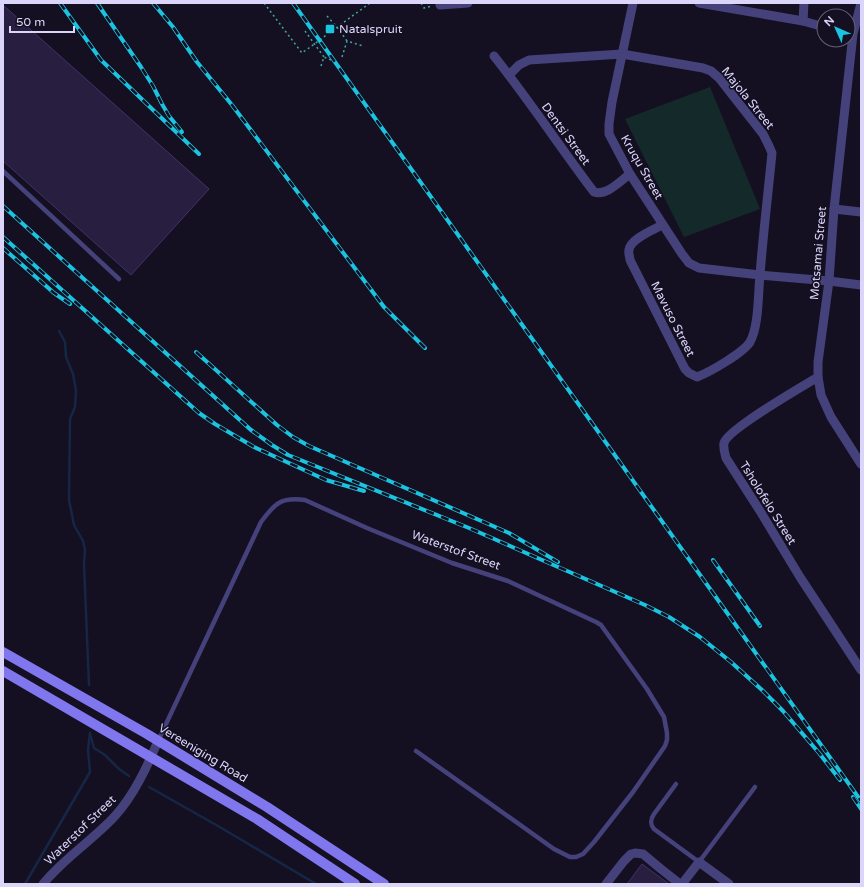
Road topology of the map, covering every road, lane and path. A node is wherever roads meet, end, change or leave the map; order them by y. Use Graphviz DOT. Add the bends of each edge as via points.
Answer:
graph roads {
  1 [pos="264,3"];
  2 [pos="370,3"];
  3 [pos="421,3"];
  4 [pos="468,3"];
  5 [pos="633,3"];
  6 [pos="699,3"];
  7 [pos="804,3"];
  8 [pos="861,3"];
  9 [pos="440,5"];
  10 [pos="327,16"];
  11 [pos="803,21"];
  12 [pos="856,24"];
  13 [pos="816,25"];
  14 [pos="337,27"];
  15 [pos="305,32"];
  16 [pos="347,41"];
  17 [pos="314,44"];
  18 [pos="363,46"];
  19 [pos="852,48"];
  20 [pos="622,54"];
  21 [pos="494,56"];
  22 [pos="324,57"];
  23 [pos="342,57"];
  24 [pos="331,60"];
  25 [pos="321,66"];
  26 [pos="509,75"];
  27 [pos="3,171"];
  28 [pos="630,174"];
  29 [pos="834,209"];
  30 [pos="861,212"];
  31 [pos="662,225"];
  32 [pos="760,275"];
  33 [pos="119,279"];
  34 [pos="830,281"];
  35 [pos="861,285"];
  36 [pos="818,377"];
  37 [pos="861,464"];
  38 [pos="3,652"];
  39 [pos="3,670"];
  40 [pos="861,670"];
  41 [pos="158,741"];
  42 [pos="416,751"];
  43 [pos="151,758"];
  44 [pos="676,784"];
  45 [pos="755,787"];
  46 [pos="699,862"];
  47 [pos="43,884"];
  48 [pos="355,884"];
  49 [pos="384,884"];
  50 [pos="606,884"];
  51 [pos="681,884"];
  52 [pos="729,884"];
  1 -- 17 [label="path" via="302,53"];
  2 -- 14 [label="path"];
  3 -- 9 [label="path" via="424,8"];
  4 -- 9 [label="street"];
  5 -- 20 [label="street, Kruqu Street"];
  6 -- 11 [label="street"];
  7 -- 11 [label="street"];
  8 -- 12 [label="street, Motsamai Street"];
  10 -- 14 [label="path"];
  11 -- 13 [label="street"];
  14 -- 16 [label="path"];
  14 -- 17 [label="path"];
  15 -- 17 [label="path"];
  16 -- 18 [label="path"];
  16 -- 23 [label="path"];
  17 -- 22 [label="path"];
  19 -- 29 [label="street, Motsamai Street"];
  20 -- 26 [label="street, Majola Street" via="529,60"];
  20 -- 28 [label="street, Kruqu Street" via="608,124 609,134"];
  20 -- 32 [label="street, Majola Street" via="711,71 766,140 772,153"];
  21 -- 26 [label="street, Dentsi Street"];
  22 -- 24 [label="path"];
  22 -- 25 [label="path"];
  26 -- 28 [label="street, Dentsi Street" via="594,192 607,191"];
  27 -- 33 [label="lane"];
  28 -- 31 [label="street, Kruqu Street"];
  29 -- 30 [label="street"];
  29 -- 34 [label="street, Motsamai Street"];
  31 -- 32 [label="street, Kruqu Street" via="689,263 700,268"];
  31 -- 32 [label="street, Mavuso Street" via="639,237 628,251 630,260 685,369 692,376 702,375 724,363 750,343 755,328"];
  32 -- 34 [label="street, Kruqu Street"];
  34 -- 35 [label="street, Kruqu Street"];
  34 -- 36 [label="street, Motsamai Street"];
  36 -- 37 [label="street, Motsamai Street" via="821,395 831,417"];
  36 -- 40 [label="street, Tsholofelo Street" via="782,398 728,436 724,442 724,451 800,577"];
  38 -- 41 [label="main road, Vereeniging Road"];
  39 -- 43 [label="main road"];
  41 -- 42 [label="lane, Waterstof Street" via="261,522 269,510 287,499 306,500 452,563 508,581 596,622 647,689 664,717 667,733 665,746 633,792 594,842 583,854 576,857 570,857 554,849"];
  41 -- 43 [label="street, Waterstof Street"];
  41 -- 49 [label="main road, Vereeniging Road" via="310,834"];
  43 -- 47 [label="street, Waterstof Street" via="128,800 115,816"];
  43 -- 48 [label="main road" via="257,819"];
  44 -- 46 [label="lane" via="654,814 651,823 654,829"];
  45 -- 46 [label="lane"];
  46 -- 51 [label="street"];
  46 -- 52 [label="street"];
  50 -- 51 [label="street" via="624,861 635,853 643,854"];
}
